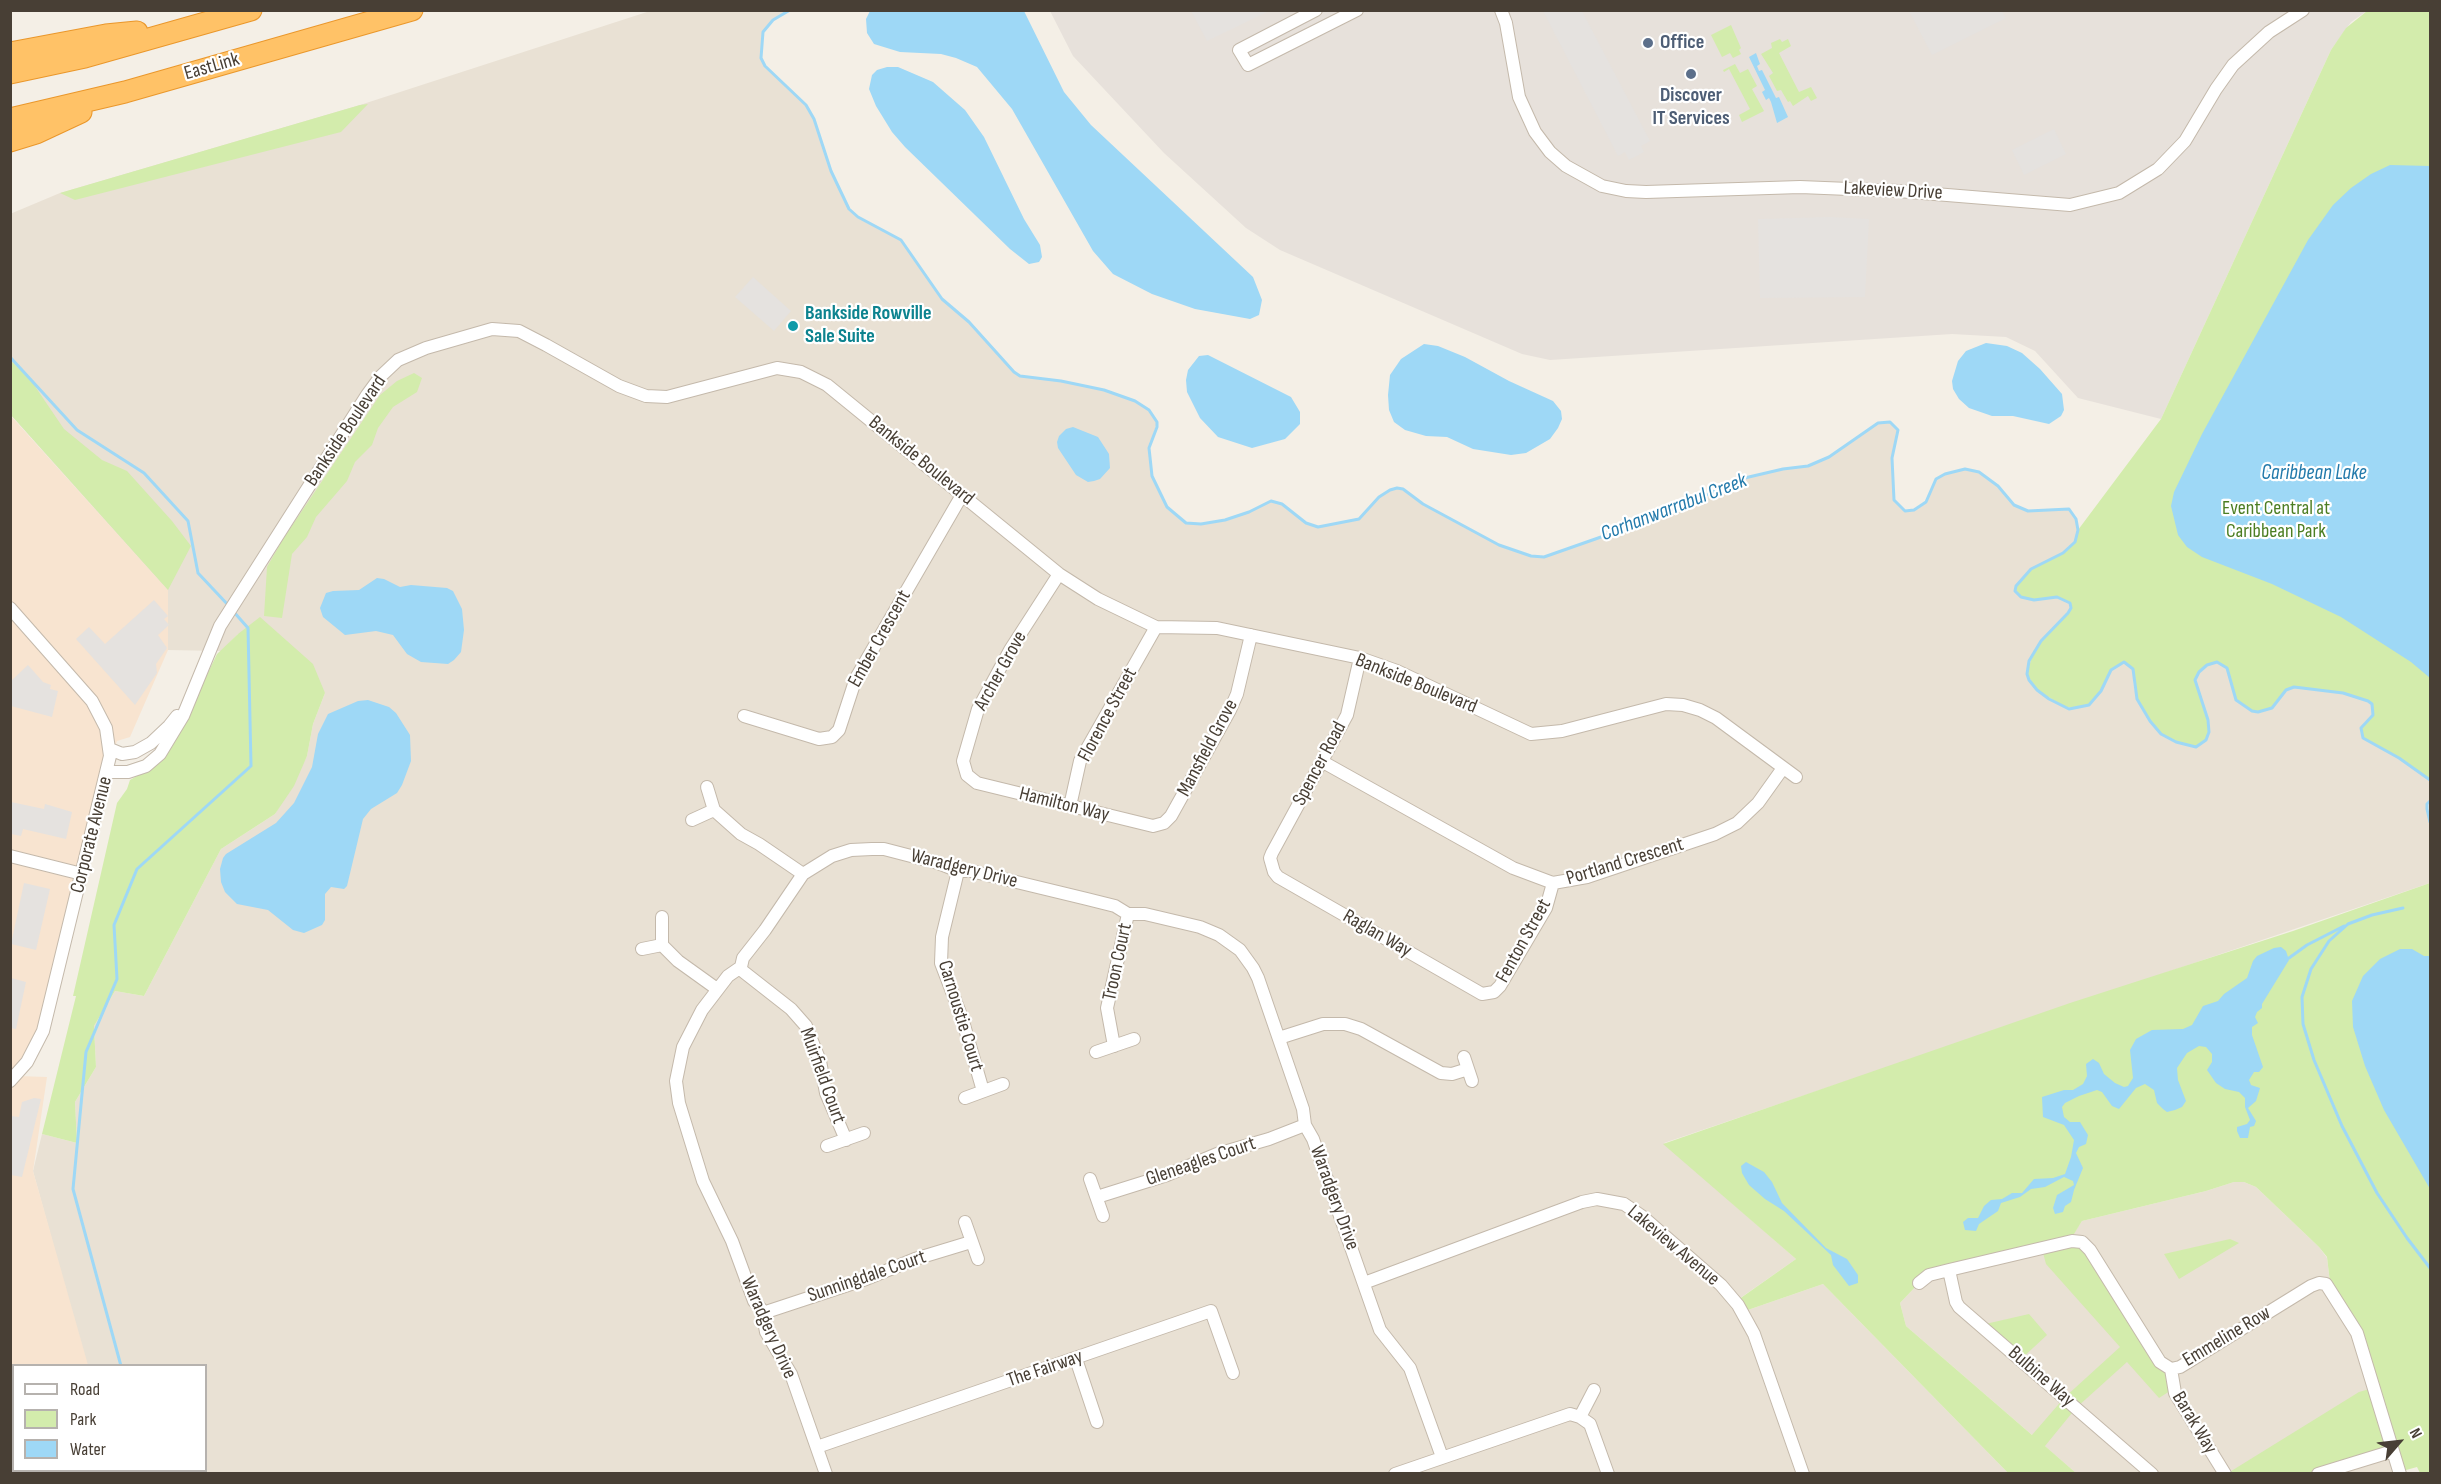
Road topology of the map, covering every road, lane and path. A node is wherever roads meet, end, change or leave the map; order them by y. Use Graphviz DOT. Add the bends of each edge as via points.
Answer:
graph roads {
  1 [pos="251,10"];
  2 [pos="412,10"];
  3 [pos="1357,10"];
  4 [pos="1502,10"];
  5 [pos="2303,10"];
  6 [pos="1316,11"];
  7 [pos="1507,17"];
  8 [pos="1324,27"];
  9 [pos="185,28"];
  10 [pos="10,53"];
  11 [pos="10,73"];
  12 [pos="125,92"];
  13 [pos="10,119"];
  14 [pos="10,141"];
  15 [pos="962,495"];
  16 [pos="1059,574"];
  17 [pos="10,608"];
  18 [pos="1156,627"];
  19 [pos="1251,635"];
  20 [pos="1360,658"];
  21 [pos="191,696"];
  22 [pos="744,716"];
  23 [pos="110,749"];
  24 [pos="1323,762"];
  25 [pos="1784,768"];
  26 [pos="107,772"];
  27 [pos="966,775"];
  28 [pos="1796,777"];
  29 [pos="707,787"];
  30 [pos="1070,806"];
  31 [pos="714,810"];
  32 [pos="692,820"];
  33 [pos="1164,824"];
  34 [pos="10,856"];
  35 [pos="1271,866"];
  36 [pos="958,871"];
  37 [pos="82,874"];
  38 [pos="803,874"];
  39 [pos="1552,883"];
  40 [pos="1128,914"];
  41 [pos="662,917"];
  42 [pos="662,945"];
  43 [pos="642,949"];
  44 [pos="740,969"];
  45 [pos="717,989"];
  46 [pos="1488,994"];
  47 [pos="1279,1038"];
  48 [pos="1134,1040"];
  49 [pos="1114,1046"];
  50 [pos="1096,1053"];
  51 [pos="1468,1069"];
  52 [pos="10,1081"];
  53 [pos="1003,1084"];
  54 [pos="983,1091"];
  55 [pos="965,1098"];
  56 [pos="1305,1125"];
  57 [pos="864,1133"];
  58 [pos="846,1140"];
  59 [pos="826,1146"];
  60 [pos="1090,1179"];
  61 [pos="1097,1197"];
  62 [pos="1103,1216"];
  63 [pos="964,1222"];
  64 [pos="971,1242"];
  65 [pos="978,1259"];
  66 [pos="1949,1270"];
  67 [pos="1364,1283"];
  68 [pos="1919,1283"];
  69 [pos="763,1313"];
  70 [pos="1076,1359"];
  71 [pos="2171,1369"];
  72 [pos="1233,1373"];
  73 [pos="1594,1390"];
  74 [pos="1580,1417"];
  75 [pos="1097,1422"];
  76 [pos="817,1447"];
  77 [pos="2393,1451"];
  78 [pos="1442,1457"];
  79 [pos="1412,1471"];
  80 [pos="826,1473"];
  81 [pos="1395,1473"];
  82 [pos="1608,1473"];
  83 [pos="1803,1473"];
  84 [pos="2152,1473"];
  85 [pos="2225,1473"];
  86 [pos="2318,1473"];
  87 [pos="2400,1473"];
  1 -- 9 [label="highway"];
  2 -- 12 [label="highway, EastLink"];
  3 -- 8 [label="street"];
  4 -- 7 [label="street, Lakeview Drive"];
  5 -- 7 [label="street, Lakeview Drive" via="2269,32 2233,65 2185,141 2167,161 2119,193 2070,205 1887,190 1790,187 1646,192 1602,186 1566,166 1534,132 1519,97"];
  6 -- 8 [label="street"];
  6 -- 8 [label="street" via="1239,50 1248,65"];
  9 -- 10 [label="highway" via="106,35"];
  9 -- 11 [label="highway" via="85,57"];
  12 -- 13 [label="highway, EastLink"];
  12 -- 14 [label="highway"];
  15 -- 16 [label="street, Bankside Boulevard"];
  15 -- 21 [label="street, Bankside Boulevard" via="827,385 801,372 777,368 667,397 646,396 619,386 519,332 492,329 426,348 399,360 381,376 220,626"];
  15 -- 22 [label="street, Ember Crescent" via="856,678 839,730 832,737 819,739"];
  16 -- 18 [label="street, Bankside Boulevard" via="1098,599"];
  16 -- 27 [label="street, Archer Grove" via="978,709 963,761"];
  17 -- 23 [label="street, Corporate Avenue" via="92,700 106,728"];
  18 -- 19 [label="street, Bankside Boulevard" via="1217,628"];
  18 -- 30 [label="street, Florence Street" via="1080,761"];
  19 -- 20 [label="street, Bankside Boulevard"];
  19 -- 33 [label="street, Mansfield Grove" via="1230,710"];
  20 -- 24 [label="street, Spencer Road" via="1347,715"];
  20 -- 25 [label="street, Bankside Boulevard" via="1397,671 1531,734 1562,731 1666,704 1683,705 1716,718"];
  21 -- 23 [label="street, Bankside Boulevard" via="151,743 127,754"];
  21 -- 26 [label="street, Bankside Boulevard" via="160,754 146,766 128,772"];
  23 -- 26 [label="street, Corporate Avenue"];
  24 -- 35 [label="street, Spencer Road" via="1272,853"];
  24 -- 39 [label="street, Portland Crescent" via="1513,868"];
  25 -- 28 [label="street, Bankside Boulevard"];
  25 -- 39 [label="street, Portland Crescent" via="1758,803 1737,823 1715,834 1587,877"];
  26 -- 37 [label="street, Corporate Avenue"];
  27 -- 30 [label="street, Hamilton Way" via="978,783"];
  29 -- 31 [label="street"];
  30 -- 33 [label="street, Hamilton Way" via="1153,826"];
  31 -- 32 [label="street"];
  31 -- 38 [label="street" via="741,834"];
  34 -- 37 [label="street"];
  35 -- 46 [label="street, Raglan Way" via="1278,877 1475,992"];
  36 -- 38 [label="street, Waradgery Drive" via="920,858 872,849 832,856"];
  36 -- 40 [label="street, Waradgery Drive" via="987,874 1115,906"];
  36 -- 54 [label="street, Carnoustie Court" via="942,937 941,963"];
  37 -- 52 [label="street, Corporate Avenue" via="43,1031 27,1062"];
  38 -- 44 [label="street, Waradgery Drive"];
  39 -- 46 [label="street, Fenton Street" via="1546,908 1500,986"];
  40 -- 47 [label="street, Waradgery Drive" via="1145,914 1200,927 1233,945 1253,968"];
  40 -- 49 [label="street, Troon Court" via="1108,998"];
  41 -- 42 [label="street"];
  42 -- 43 [label="street"];
  42 -- 45 [label="street"];
  44 -- 45 [label="street, Waradgery Drive"];
  44 -- 58 [label="street, Muirfield Court" via="791,1009 806,1026 817,1051 826,1093"];
  45 -- 69 [label="street, Waradgery Drive" via="683,1047 677,1067 677,1095 703,1181"];
  47 -- 51 [label="street" via="1323,1024 1345,1024 1441,1073"];
  47 -- 56 [label="street, Waradgery Drive"];
  48 -- 49 [label="street"];
  49 -- 50 [label="street"];
  53 -- 54 [label="street, Carnoustie Court"];
  54 -- 55 [label="street, Carnoustie Court"];
  56 -- 61 [label="street, Gleneagles Court"];
  56 -- 67 [label="street, Waradgery Drive"];
  57 -- 58 [label="street, Muirfield Court"];
  58 -- 59 [label="street, Muirfield Court"];
  60 -- 61 [label="street"];
  61 -- 62 [label="street"];
  63 -- 64 [label="street"];
  64 -- 65 [label="street"];
  64 -- 69 [label="street, Sunningdale Court"];
  66 -- 68 [label="street, Emmeline Row" via="1929,1275"];
  66 -- 71 [label="street, Emmeline Row" via="2072,1241 2082,1242 2160,1362"];
  66 -- 84 [label="street, Bulbine Way" via="1959,1307"];
  67 -- 78 [label="street, Waradgery Drive" via="1383,1336 1416,1380"];
  67 -- 83 [label="street, Lakeview Avenue" via="1582,1202 1597,1199 1624,1204 1721,1285 1738,1305 1757,1340"];
  69 -- 76 [label="street, Waradgery Drive" via="766,1332 789,1370"];
  70 -- 72 [label="street, The Fairway" via="1211,1311"];
  70 -- 75 [label="street"];
  70 -- 76 [label="street, The Fairway"];
  71 -- 77 [label="street, Emmeline Row" via="2322,1283 2329,1287 2357,1333"];
  71 -- 85 [label="street, Barak Way" via="2175,1394"];
  73 -- 74 [label="street"];
  74 -- 78 [label="street" via="1564,1415"];
  74 -- 82 [label="street" via="1593,1430"];
  76 -- 80 [label="street, Waradgery Drive"];
  77 -- 86 [label="street"];
  77 -- 87 [label="street, Emmeline Row"];
  78 -- 79 [label="street"];
  79 -- 81 [label="street"];
}
